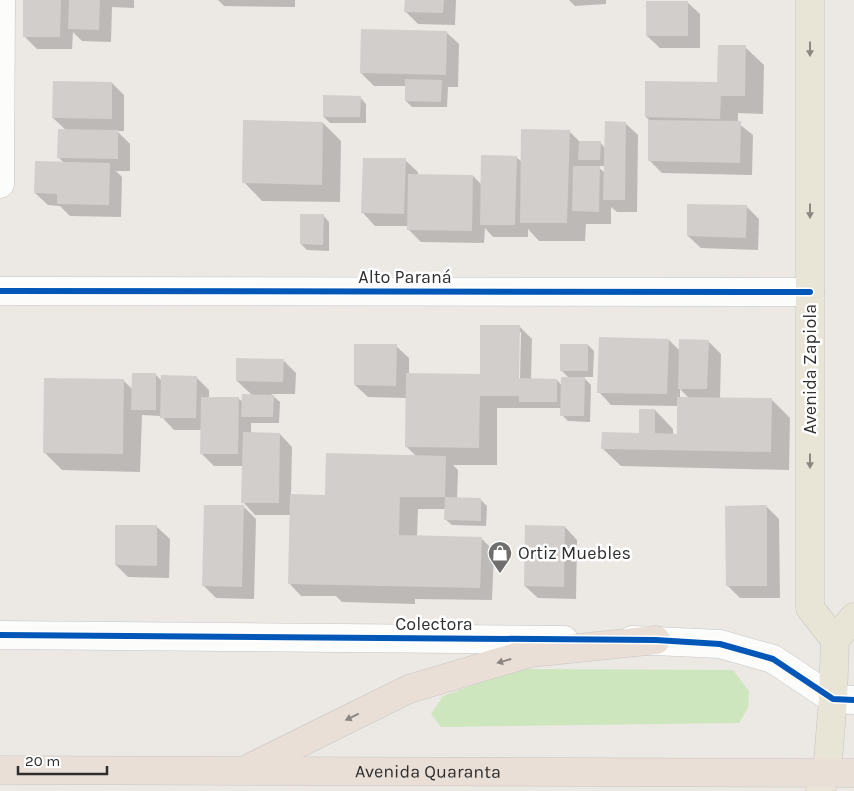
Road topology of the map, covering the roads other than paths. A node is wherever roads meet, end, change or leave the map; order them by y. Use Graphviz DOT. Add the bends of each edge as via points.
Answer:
graph roads {
  1 [pos="1,0"];
  2 [pos="810,0"];
  3 [pos="0,184"];
  4 [pos="0,291"];
  5 [pos="810,292"];
  6 [pos="854,617"];
  7 [pos="0,635"];
  8 [pos="656,640"];
  9 [pos="835,640"];
  10 [pos="844,700"];
  11 [pos="0,770"];
  12 [pos="243,771"];
  13 [pos="371,771"];
  14 [pos="854,772"];
  15 [pos="823,782"];
  16 [pos="334,791"];
  1 -- 3 [label="street"];
  2 -- 5 [label="main road, Avenida Zapiola, one-way"];
  4 -- 5 [label="street, Alto Paraná"];
  5 -- 9 [label="main road, Avenida Zapiola, one-way" via="810,608"];
  6 -- 9 [label="main road"];
  7 -- 8 [label="street, Colectora"];
  8 -- 10 [label="street, Colectora" via="720,644 773,659"];
  8 -- 12 [label="highway, one-way" via="530,653 409,688"];
  9 -- 10 [label="main road"];
  10 -- 15 [label="main road"];
  11 -- 12 [label="highway, Avenida Quaranta"];
  12 -- 13 [label="highway, Avenida Quaranta"];
  13 -- 15 [label="highway, Avenida Quaranta"];
  13 -- 16 [label="highway"];
  14 -- 15 [label="highway, Avenida Quaranta"];
}
